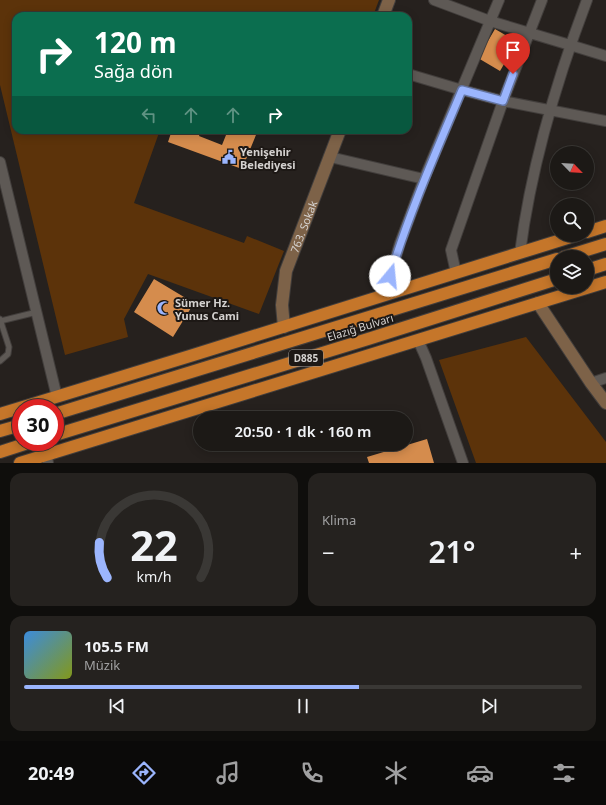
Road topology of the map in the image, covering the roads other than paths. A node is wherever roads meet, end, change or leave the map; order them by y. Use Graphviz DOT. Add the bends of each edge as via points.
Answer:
graph roads {
  1 [pos="389,0"];
  2 [pos="434,0"];
  3 [pos="499,0"];
  4 [pos="542,0"];
  5 [pos="587,0"];
  6 [pos="384,12"];
  7 [pos="490,21"];
  8 [pos="529,33"];
  9 [pos="570,45"];
  10 [pos="606,56"];
  11 [pos="412,75"];
  12 [pos="462,90"];
  13 [pos="503,101"];
  14 [pos="550,110"];
  15 [pos="606,121"];
  16 [pos="339,134"];
  17 [pos="330,157"];
  18 [pos="0,162"];
  19 [pos="424,179"];
  20 [pos="606,226"];
  21 [pos="594,230"];
  22 [pos="555,242"];
  23 [pos="606,244"];
  24 [pos="587,250"];
  25 [pos="520,253"];
  26 [pos="550,261"];
  27 [pos="606,264"];
  28 [pos="594,268"];
  29 [pos="456,273"];
  30 [pos="550,281"];
  31 [pos="606,282"];
  32 [pos="381,296"];
  33 [pos="538,303"];
  34 [pos="37,312"];
  35 [pos="0,320"];
  36 [pos="284,327"];
  37 [pos="418,340"];
  38 [pos="0,361"];
  39 [pos="606,378"];
  40 [pos="591,383"];
  41 [pos="57,397"];
  42 [pos="606,403"];
  43 [pos="64,411"];
  44 [pos="0,414"];
  45 [pos="12,428"];
  46 [pos="0,431"];
  47 [pos="64,432"];
  48 [pos="12,448"];
  49 [pos="0,452"];
  50 [pos="48,459"];
  51 [pos="20,463"];
  52 [pos="463,463"];
  1 -- 6 [label="street"];
  2 -- 7 [label="street"];
  3 -- 7 [label="street"];
  4 -- 8 [label="street"];
  5 -- 9 [label="street"];
  7 -- 8 [label="street"];
  7 -- 12 [label="street"];
  8 -- 9 [label="street"];
  8 -- 13 [label="street"];
  9 -- 10 [label="street"];
  9 -- 14 [label="street"];
  11 -- 12 [label="street"];
  12 -- 13 [label="street"];
  12 -- 19 [label="street"];
  13 -- 14 [label="street"];
  13 -- 29 [label="street" via="451,250"];
  14 -- 15 [label="street"];
  14 -- 25 [label="street" via="524,219"];
  16 -- 17 [label="street, 763. Sokak"];
  17 -- 19 [label="street"];
  17 -- 36 [label="street, 763. Sokak" via="286,271 282,305"];
  18 -- 34 [label="street"];
  19 -- 32 [label="street"];
  20 -- 21 [label="highway"];
  22 -- 25 [label="highway"];
  23 -- 24 [label="highway"];
  25 -- 29 [label="highway"];
  26 -- 43 [label="highway, Elazığ Bulvarı / D885"];
  27 -- 28 [label="highway"];
  29 -- 32 [label="highway"];
  30 -- 47 [label="highway, Elazığ Bulvarı / D885"];
  31 -- 33 [label="highway"];
  32 -- 36 [label="highway"];
  33 -- 37 [label="highway"];
  33 -- 40 [label="street"];
  34 -- 35 [label="lane"];
  34 -- 41 [label="street"];
  35 -- 38 [label="lane" via="9,347 8,354"];
  36 -- 41 [label="highway"];
  37 -- 50 [label="highway"];
  37 -- 52 [label="street"];
  39 -- 40 [label="street"];
  40 -- 42 [label="street"];
  41 -- 44 [label="highway"];
  45 -- 46 [label="highway"];
  48 -- 49 [label="highway"];
  50 -- 51 [label="highway"];
}
